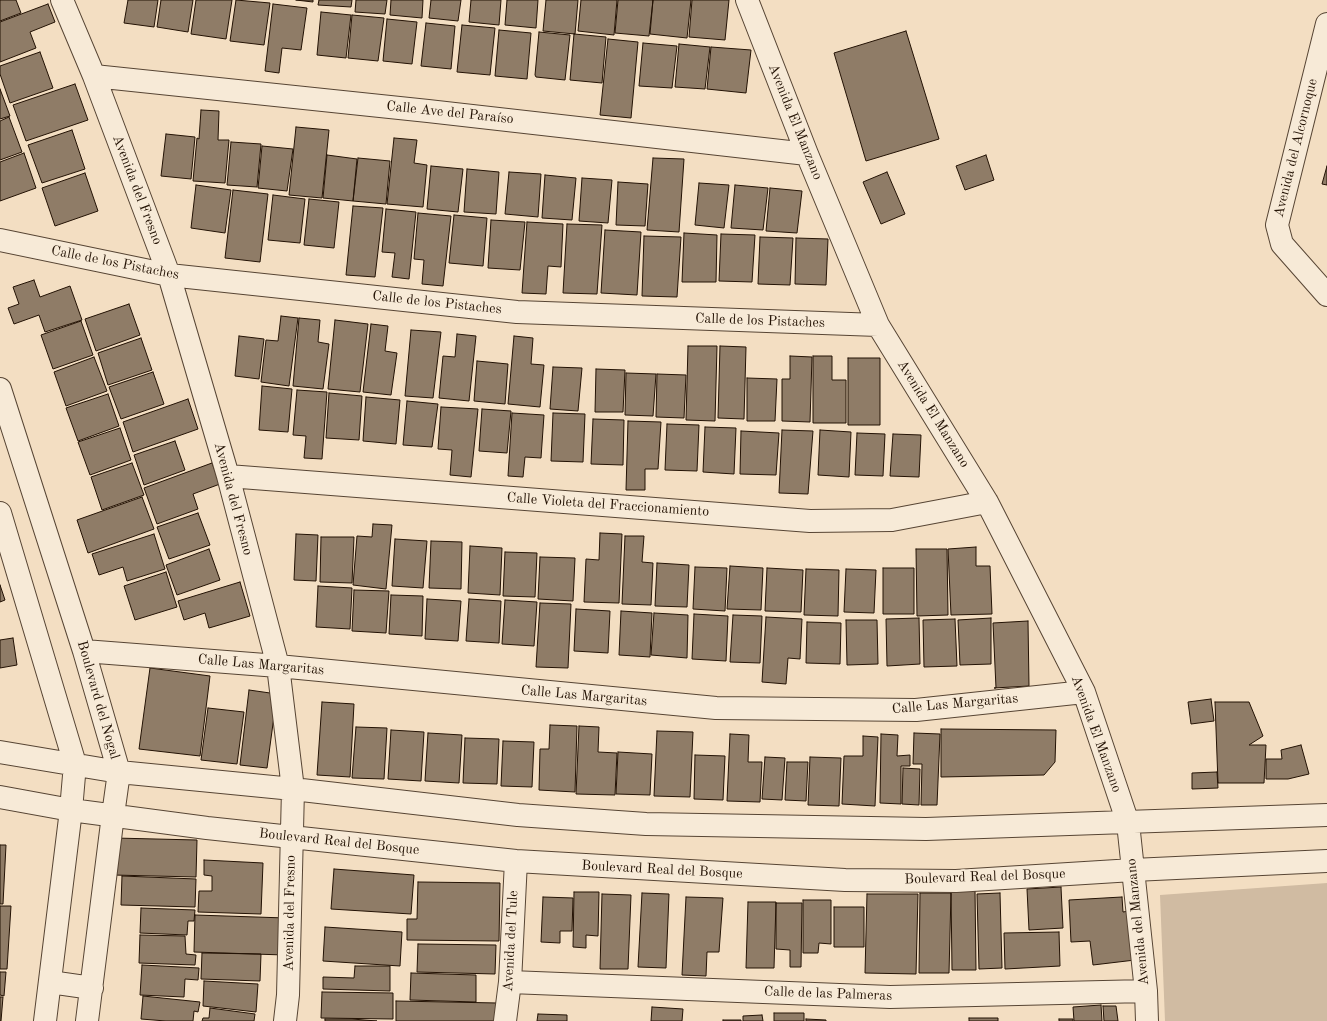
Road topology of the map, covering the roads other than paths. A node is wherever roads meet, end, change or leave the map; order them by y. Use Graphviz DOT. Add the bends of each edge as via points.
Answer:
graph roads {
  1 [pos="62,0"];
  2 [pos="746,0"];
  3 [pos="1327,24"];
  4 [pos="94,76"];
  5 [pos="807,154"];
  6 [pos="0,240"];
  7 [pos="168,276"];
  8 [pos="1327,295"];
  9 [pos="878,325"];
  10 [pos="0,389"];
  11 [pos="228,476"];
  12 [pos="987,502"];
  13 [pos="0,513"];
  14 [pos="84,651"];
  15 [pos="278,666"];
  16 [pos="1084,692"];
  17 [pos="0,752"];
  18 [pos="75,764"];
  19 [pos="119,772"];
  20 [pos="293,789"];
  21 [pos="0,797"];
  22 [pos="71,810"];
  23 [pos="113,815"];
  24 [pos="1327,815"];
  25 [pos="1128,823"];
  26 [pos="292,838"];
  27 [pos="1327,861"];
  28 [pos="516,862"];
  29 [pos="1133,870"];
  30 [pos="50,982"];
  31 [pos="510,982"];
  32 [pos="92,988"];
  33 [pos="1146,991"];
  34 [pos="45,1021"];
  35 [pos="87,1021"];
  36 [pos="285,1021"];
  37 [pos="505,1021"];
  38 [pos="1147,1021"];
  1 -- 4 [label="street, Avenida del Fresno"];
  2 -- 5 [label="street, Avenida El Manzano"];
  3 -- 8 [label="street, Avenida del Alcornoque" via="1277,225 1282,244"];
  4 -- 5 [label="street, Calle Ave del Paraíso"];
  4 -- 7 [label="street, Avenida del Fresno"];
  5 -- 9 [label="street, Avenida El Manzano"];
  6 -- 7 [label="street, Calle de los Pistaches"];
  7 -- 9 [label="street, Calle de los Pistaches" via="517,312"];
  7 -- 11 [label="street, Avenida del Fresno"];
  9 -- 12 [label="street, Avenida El Manzano"];
  10 -- 14 [label="street, Boulevard del Nogal"];
  11 -- 12 [label="street, Calle Violeta del Fraccionamiento" via="810,521 892,520"];
  11 -- 15 [label="street, Avenida del Fresno"];
  12 -- 16 [label="street, Avenida El Manzano"];
  13 -- 18 [label="street"];
  14 -- 15 [label="street, Calle Las Margaritas"];
  14 -- 19 [label="street, Boulevard del Nogal"];
  15 -- 16 [label="street, Calle Las Margaritas" via="716,708 916,710"];
  15 -- 20 [label="street, Avenida del Fresno"];
  16 -- 25 [label="street, Avenida El Manzano"];
  17 -- 18 [label="street"];
  18 -- 19 [label="street"];
  18 -- 22 [label="street"];
  19 -- 20 [label="street"];
  19 -- 23 [label="street, Boulevard del Nogal"];
  20 -- 25 [label="street" via="518,814 646,824 926,829"];
  20 -- 26 [label="street, Avenida del Fresno"];
  21 -- 22 [label="street, Boulevard Real del Bosque"];
  22 -- 23 [label="street, Boulevard Real del Bosque"];
  22 -- 30 [label="street"];
  23 -- 26 [label="street, Boulevard Real del Bosque"];
  23 -- 32 [label="street, Boulevard del Nogal"];
  24 -- 25 [label="street"];
  25 -- 29 [label="street, Avenida del Manzano"];
  26 -- 28 [label="street, Boulevard Real del Bosque"];
  26 -- 36 [label="street, Avenida del Fresno" via="288,995"];
  27 -- 29 [label="street, Boulevard Real del Bosque"];
  28 -- 29 [label="street, Boulevard Real del Bosque" via="845,880 956,881"];
  28 -- 31 [label="street, Avenida del Tule"];
  29 -- 33 [label="street, Avenida del Manzano"];
  30 -- 32 [label="street"];
  30 -- 34 [label="street"];
  31 -- 33 [label="street, Calle de las Palmeras" via="890,997"];
  31 -- 37 [label="street, Avenida del Tule"];
  32 -- 35 [label="street, Boulevard del Nogal"];
  33 -- 38 [label="street, Avenida del Manzano"];
}
